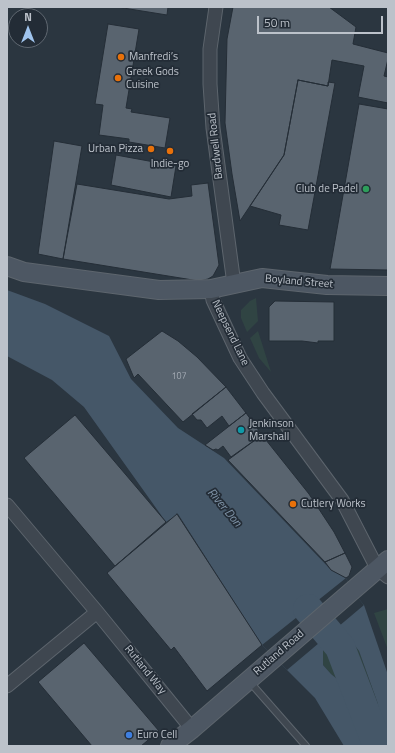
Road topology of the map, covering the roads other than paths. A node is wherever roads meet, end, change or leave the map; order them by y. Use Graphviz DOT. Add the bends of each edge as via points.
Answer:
graph roads {
  1 [pos="216,7"];
  2 [pos="7,266"];
  3 [pos="234,284"];
  4 [pos="388,286"];
  5 [pos="211,289"];
  6 [pos="7,505"];
  7 [pos="384,568"];
  8 [pos="97,612"];
  9 [pos="248,680"];
  10 [pos="7,686"];
  11 [pos="192,729"];
  12 [pos="170,746"];
  13 [pos="306,746"];
  1 -- 3 [label="street, Bardwell Road" via="210,49 210,84 213,128"];
  2 -- 5 [label="main road, Neepsend Lane" via="24,272 158,290"];
  3 -- 4 [label="main road, Boyland Street" via="262,278 327,285"];
  3 -- 5 [label="main road, Boyland Street"];
  5 -- 7 [label="street, Neepsend Lane" via="213,300 240,358 342,500"];
  6 -- 8 [label="street, Rutland Way"];
  7 -- 9 [label="main road, Rutland Road" via="352,591"];
  8 -- 10 [label="street"];
  8 -- 11 [label="street, Rutland Way"];
  9 -- 11 [label="main road, Rutland Road"];
  9 -- 13 [label="lane"];
  11 -- 12 [label="main road, Rutland Road"];
}
